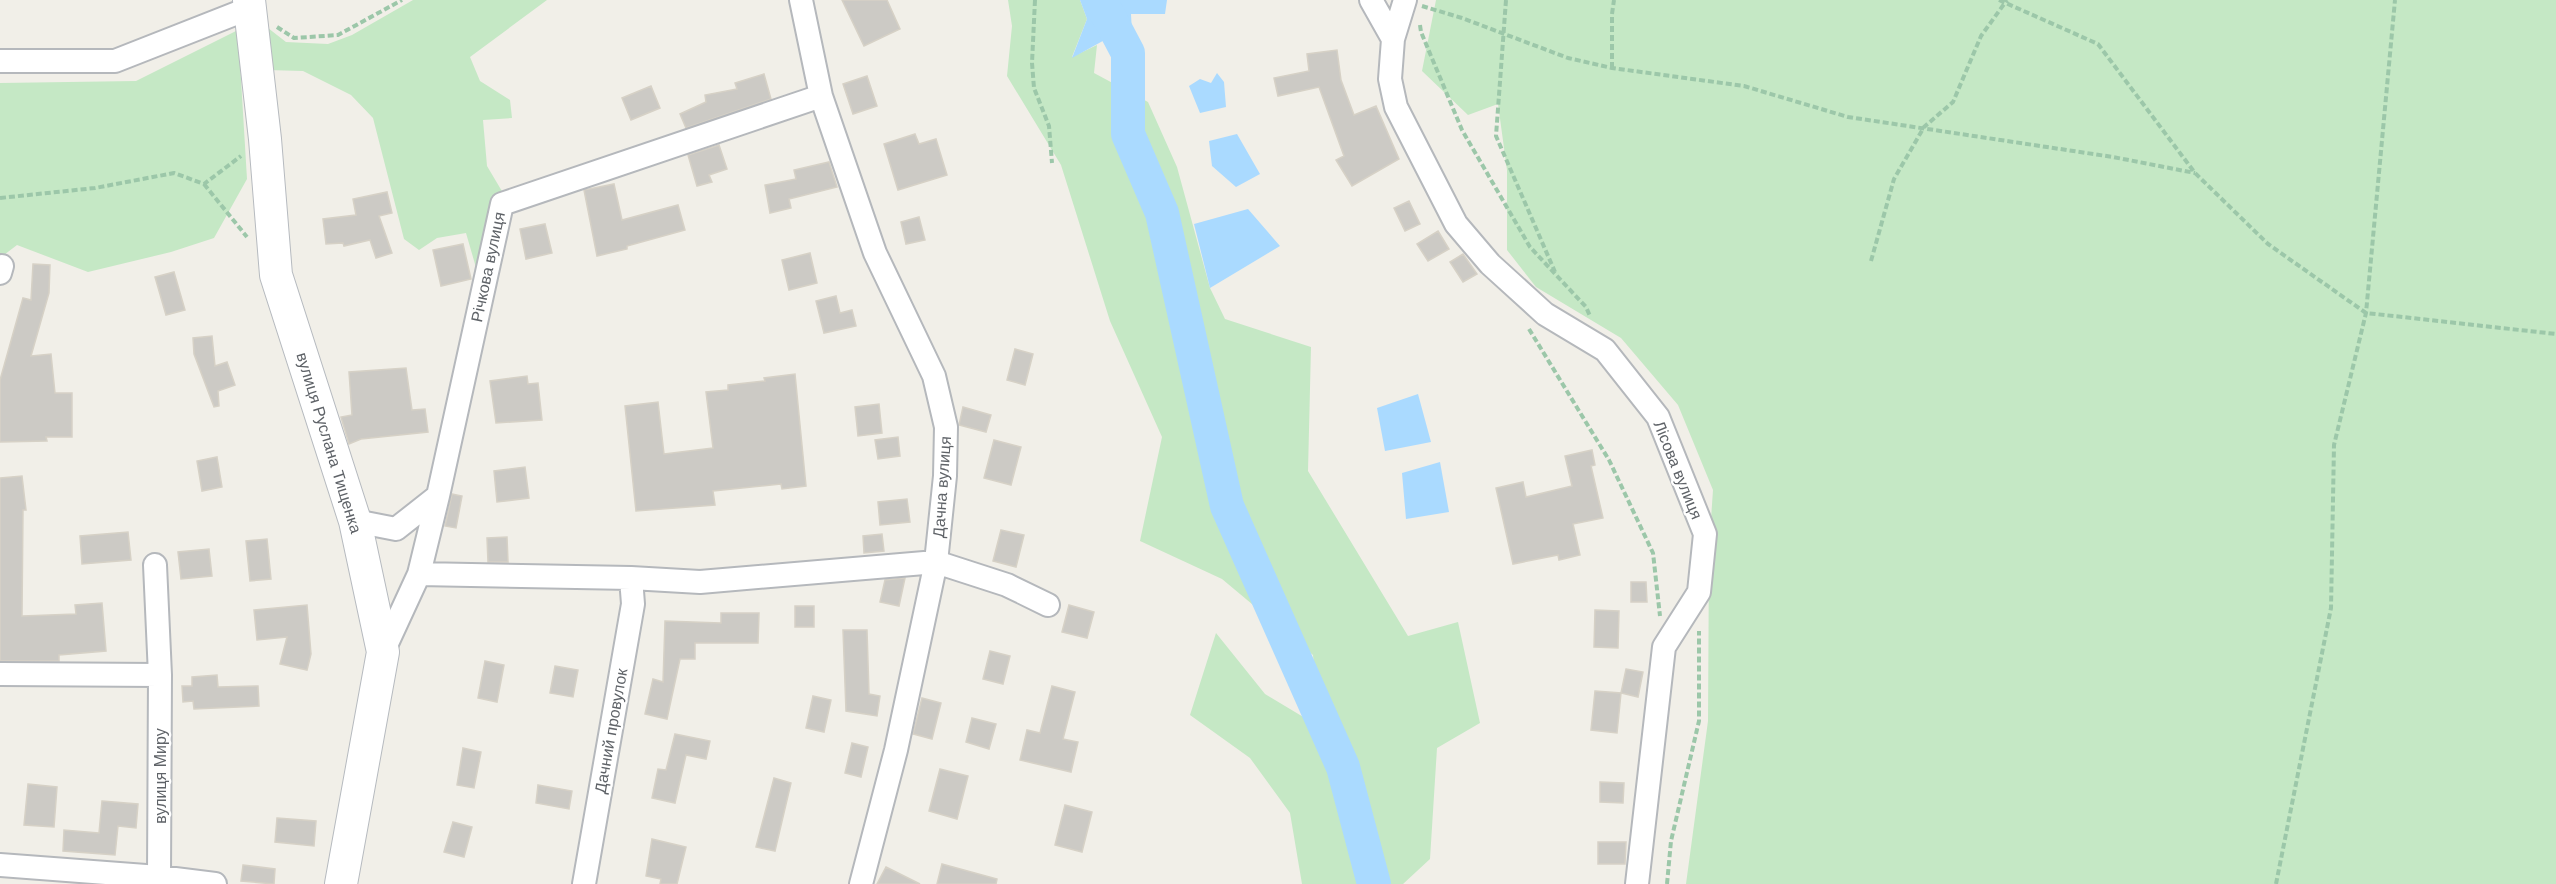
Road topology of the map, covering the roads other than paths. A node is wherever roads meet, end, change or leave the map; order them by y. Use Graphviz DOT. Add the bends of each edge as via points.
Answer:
graph roads {
  1 [pos="801,0"];
  2 [pos="1371,0"];
  3 [pos="249,4"];
  4 [pos="1415,4"];
  5 [pos="1394,39"];
  6 [pos="0,61"];
  7 [pos="821,96"];
  8 [pos="438,496"];
  9 [pos="355,521"];
  10 [pos="936,562"];
  11 [pos="155,565"];
  12 [pos="418,574"];
  13 [pos="631,578"];
  14 [pos="1048,605"];
  15 [pos="384,652"];
  16 [pos="0,674"];
  17 [pos="160,675"];
  18 [pos="0,865"];
  19 [pos="159,877"];
  20 [pos="215,884"];
  21 [pos="340,884"];
  22 [pos="584,884"];
  23 [pos="861,884"];
  24 [pos="1636,884"];
  1 -- 7 [label="street, Дачна вулиця"];
  2 -- 5 [label="street"];
  3 -- 6 [label="street" via="115,61"];
  3 -- 9 [label="street, вулиця Руслана Тищенка" via="276,275"];
  4 -- 5 [label="street, Лісова вулиця"];
  5 -- 24 [label="street, Лісова вулиця" via="1390,79 1396,106 1456,224 1490,264 1545,314 1605,350 1658,417 1705,534 1698,591 1664,647"];
  7 -- 8 [label="street, Річкова вулиця" via="502,204"];
  7 -- 10 [label="street, Дачна вулиця" via="875,253 934,376 946,427"];
  8 -- 9 [label="street" via="396,529"];
  8 -- 12 [label="street, Річкова вулиця"];
  9 -- 15 [label="street, вулиця Руслана Тищенка"];
  10 -- 13 [label="street" via="700,582"];
  10 -- 14 [label="street" via="1007,585"];
  10 -- 23 [label="street, Дачна вулиця" via="896,750"];
  11 -- 17 [label="street, вулиця Миру"];
  12 -- 13 [label="street"];
  12 -- 15 [label="street, Річкова вулиця"];
  13 -- 22 [label="street, Дачний провулок" via="633,604"];
  15 -- 21 [label="street, вулиця Руслана Тищенка"];
  16 -- 17 [label="street"];
  17 -- 19 [label="street, вулиця Миру"];
  18 -- 19 [label="street"];
  19 -- 20 [label="street"];
}
